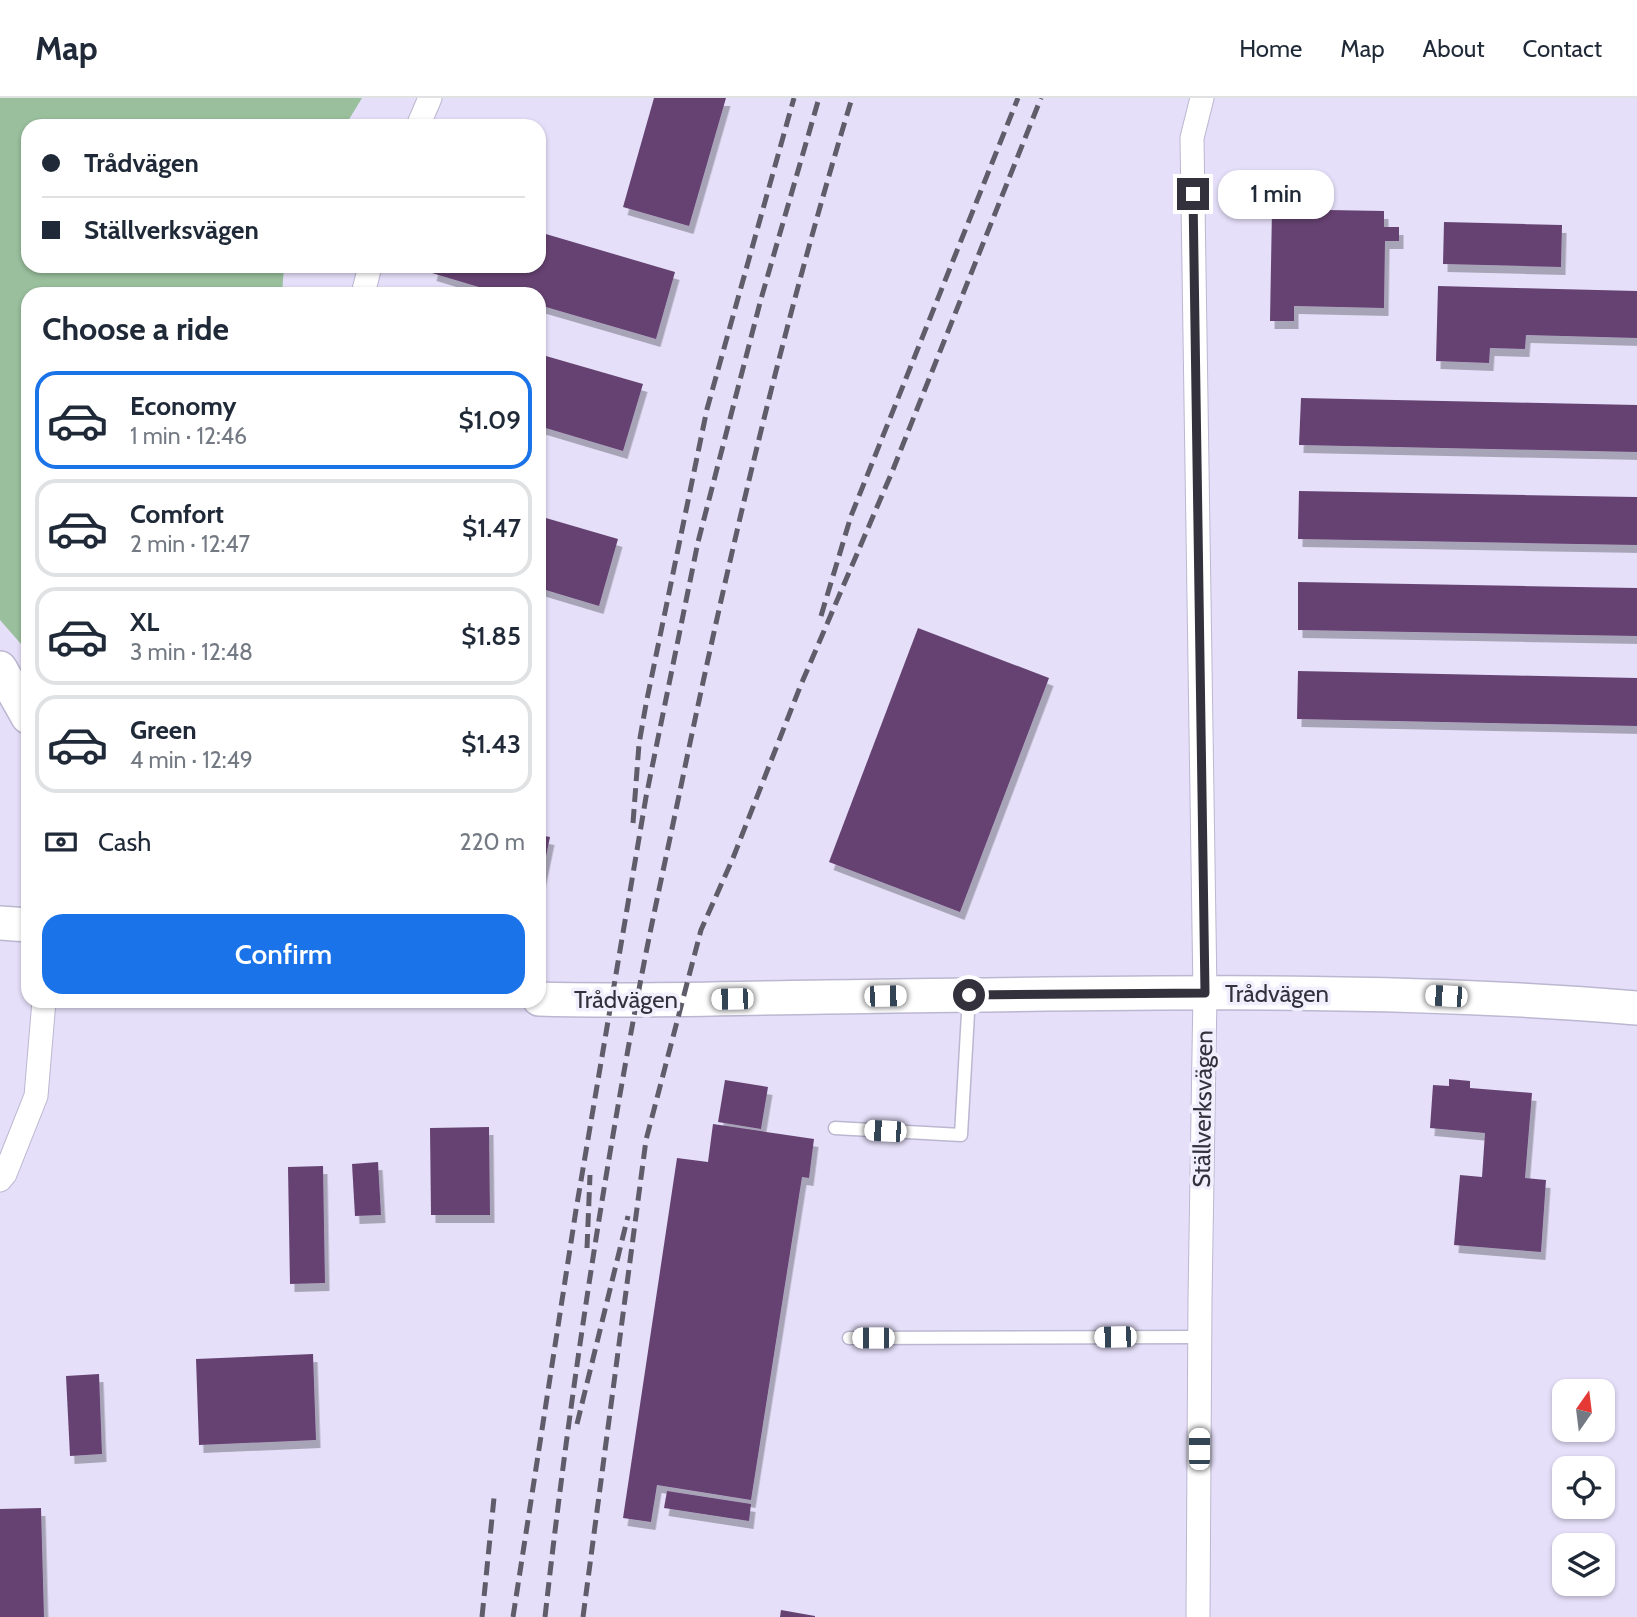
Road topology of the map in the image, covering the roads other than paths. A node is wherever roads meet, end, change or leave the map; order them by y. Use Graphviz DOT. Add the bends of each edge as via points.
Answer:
graph roads {
  1 [pos="430,98"];
  2 [pos="1202,98"];
  3 [pos="421,119"];
  4 [pos="0,668"];
  5 [pos="21,705"];
  6 [pos="0,923"];
  7 [pos="21,924"];
  8 [pos="1205,993"];
  9 [pos="969,995"];
  10 [pos="546,999"];
  11 [pos="43,1008"];
  12 [pos="1637,1008"];
  13 [pos="835,1128"];
  14 [pos="0,1180"];
  15 [pos="1199,1337"];
  16 [pos="849,1338"];
  17 [pos="1198,1617"];
  1 -- 3 [label="street"];
  2 -- 8 [label="street, Ställverksvägen" via="1192,138"];
  4 -- 5 [label="street"];
  6 -- 7 [label="street"];
  8 -- 9 [label="street, Trådvägen"];
  8 -- 12 [label="street, Trådvägen" via="1391,994"];
  8 -- 15 [label="street, Ställverksvägen"];
  9 -- 10 [label="street, Trådvägen"];
  9 -- 13 [label="lane" via="961,1135"];
  11 -- 14 [label="street" via="36,1096"];
  15 -- 16 [label="lane"];
  15 -- 17 [label="street, Ställverksvägen"];
}
